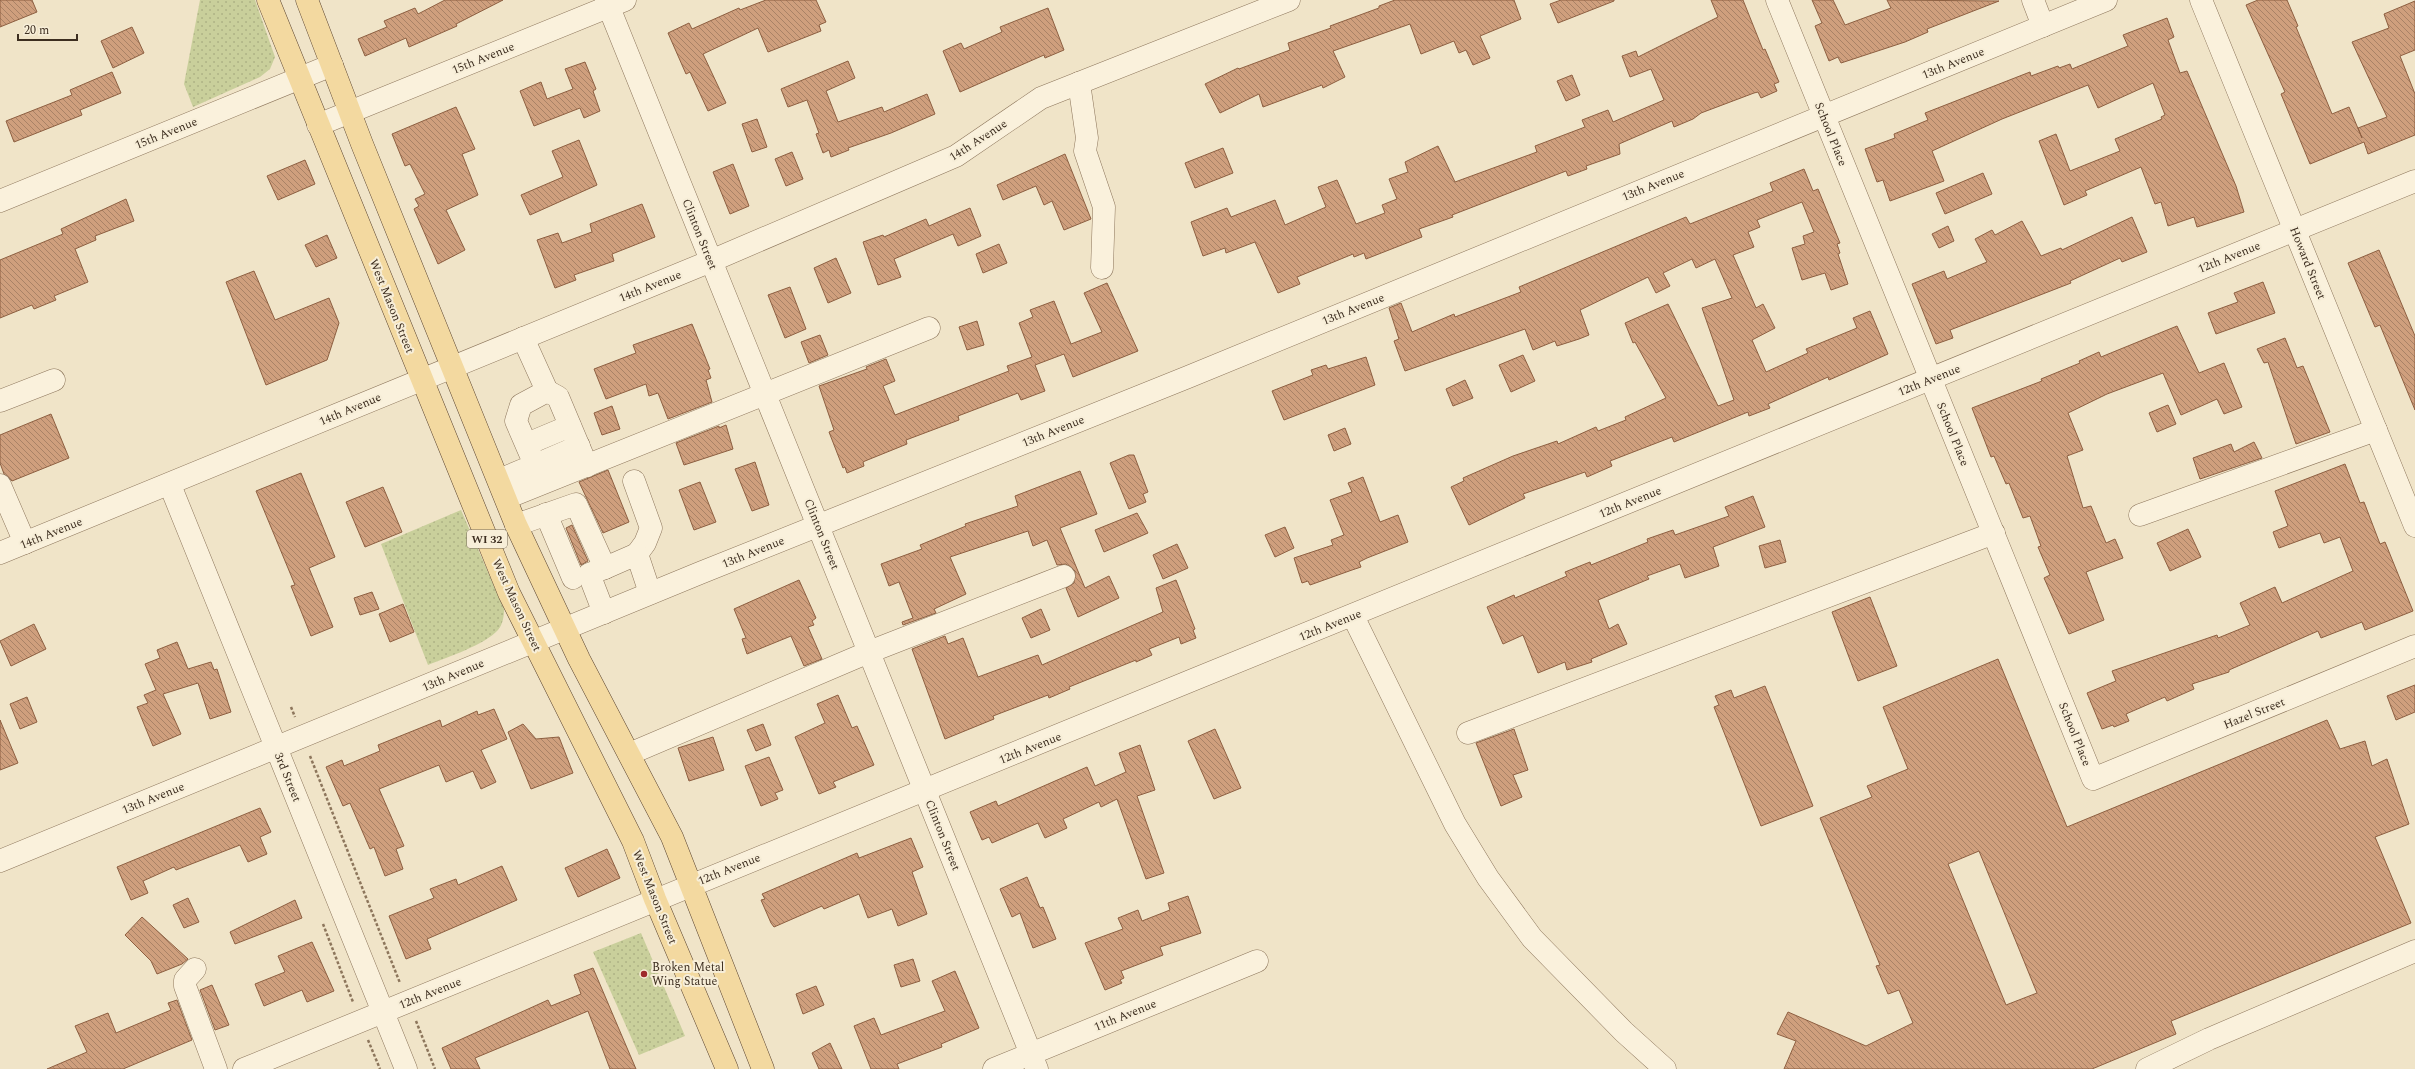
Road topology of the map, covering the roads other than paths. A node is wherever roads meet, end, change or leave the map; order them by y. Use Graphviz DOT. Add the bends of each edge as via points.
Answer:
graph roads {
  1 [pos="268,0"];
  2 [pos="306,0"];
  3 [pos="1289,0"];
  4 [pos="1777,0"];
  5 [pos="2033,0"];
  6 [pos="2106,0"];
  7 [pos="2201,0"];
  8 [pos="613,2"];
  9 [pos="2043,26"];
  10 [pos="332,65"];
  11 [pos="300,78"];
  12 [pos="1079,83"];
  13 [pos="350,112"];
  14 [pos="1824,115"];
  15 [pos="318,124"];
  16 [pos="2415,181"];
  17 [pos="0,201"];
  18 [pos="2295,230"];
  19 [pos="711,261"];
  20 [pos="1102,268"];
  21 [pos="929,328"];
  22 [pos="523,338"];
  23 [pos="451,367"];
  24 [pos="423,379"];
  25 [pos="1931,379"];
  26 [pos="54,380"];
  27 [pos="547,391"];
  28 [pos="766,395"];
  29 [pos="0,401"];
  30 [pos="570,426"];
  31 [pos="2376,430"];
  32 [pos="527,444"];
  33 [pos="579,446"];
  34 [pos="587,466"];
  35 [pos="539,474"];
  36 [pos="634,481"];
  37 [pos="0,485"];
  38 [pos="170,485"];
  39 [pos="502,489"];
  40 [pos="546,514"];
  41 [pos="2140,515"];
  42 [pos="516,525"];
  43 [pos="818,526"];
  44 [pos="2415,526"];
  45 [pos="1994,533"];
  46 [pos="25,543"];
  47 [pos="0,554"];
  48 [pos="637,554"];
  49 [pos="589,573"];
  50 [pos="1064,576"];
  51 [pos="543,585"];
  52 [pos="650,593"];
  53 [pos="604,613"];
  54 [pos="1353,616"];
  55 [pos="564,629"];
  56 [pos="534,642"];
  57 [pos="2415,646"];
  58 [pos="869,652"];
  59 [pos="1468,733"];
  60 [pos="276,748"];
  61 [pos="629,754"];
  62 [pos="2093,778"];
  63 [pos="925,790"];
  64 [pos="0,861"];
  65 [pos="690,885"];
  66 [pos="655,899"];
  67 [pos="2415,951"];
  68 [pos="1257,961"];
  69 [pos="195,969"];
  70 [pos="383,1012"];
  71 [pos="1034,1061"];
  72 [pos="216,1069"];
  73 [pos="244,1069"];
  74 [pos="406,1069"];
  75 [pos="727,1069"];
  76 [pos="763,1069"];
  77 [pos="994,1069"];
  78 [pos="1665,1069"];
  79 [pos="2147,1069"];
  1 -- 11 [label="main road, West Mason Street / WI 32"];
  2 -- 10 [label="main road, WI 32"];
  3 -- 12 [label="street, 14th Avenue"];
  4 -- 14 [label="street, School Place"];
  5 -- 9 [label="street"];
  6 -- 9 [label="street, 13th Avenue"];
  7 -- 18 [label="street, Howard Street"];
  8 -- 13 [label="street, 15th Avenue"];
  8 -- 19 [label="street, Clinton Street"];
  9 -- 14 [label="street, 13th Avenue"];
  10 -- 11 [label="street, 15th Avenue"];
  10 -- 13 [label="main road, WI 32"];
  11 -- 15 [label="main road, West Mason Street / WI 32"];
  11 -- 17 [label="street, 15th Avenue"];
  12 -- 19 [label="street, 14th Avenue" via="1041,98 956,156"];
  12 -- 20 [label="street" via="1086,138 1085,150 1104,207"];
  13 -- 15 [label="street, 15th Avenue"];
  13 -- 23 [label="main road, WI 32"];
  14 -- 25 [label="street, School Place"];
  14 -- 43 [label="street, 13th Avenue" via="1188,377"];
  15 -- 24 [label="main road, West Mason Street / WI 32"];
  16 -- 18 [label="street, 12th Avenue"];
  18 -- 25 [label="street, 12th Avenue"];
  18 -- 31 [label="street, Howard Street"];
  19 -- 22 [label="street, 14th Avenue"];
  19 -- 28 [label="street, Clinton Street"];
  21 -- 28 [label="street"];
  22 -- 23 [label="street, 14th Avenue"];
  22 -- 27 [label="street"];
  23 -- 24 [label="street, 14th Avenue"];
  23 -- 39 [label="main road, WI 32"];
  24 -- 38 [label="street, 14th Avenue"];
  24 -- 56 [label="main road, West Mason Street / WI 32" via="509,593"];
  25 -- 45 [label="street, School Place"];
  25 -- 54 [label="street, 12th Avenue"];
  26 -- 29 [label="street"];
  27 -- 30 [label="street" via="558,397"];
  27 -- 32 [label="street" via="520,405 516,421"];
  28 -- 34 [label="street"];
  28 -- 43 [label="street, Clinton Street"];
  30 -- 32 [label="street"];
  30 -- 33 [label="street"];
  31 -- 41 [label="street"];
  31 -- 44 [label="street, Howard Street"];
  32 -- 35 [label="street"];
  33 -- 34 [label="street"];
  33 -- 35 [label="street"];
  34 -- 35 [label="street"];
  35 -- 39 [label="street"];
  36 -- 48 [label="street" via="650,528 645,543"];
  37 -- 46 [label="street"];
  38 -- 46 [label="street, 14th Avenue"];
  38 -- 60 [label="street, 3rd Street"];
  39 -- 42 [label="main road, WI 32"];
  40 -- 42 [label="street"];
  40 -- 49 [label="street"];
  40 -- 49 [label="street" via="576,504"];
  42 -- 51 [label="main road, WI 32"];
  43 -- 52 [label="street, 13th Avenue"];
  43 -- 58 [label="street, Clinton Street"];
  45 -- 59 [label="street"];
  45 -- 62 [label="street, School Place"];
  46 -- 47 [label="street, 14th Avenue"];
  48 -- 49 [label="street"];
  48 -- 52 [label="street"];
  49 -- 51 [label="street"];
  49 -- 53 [label="street"];
  50 -- 58 [label="street"];
  51 -- 55 [label="main road, WI 32"];
  52 -- 53 [label="street, 13th Avenue"];
  53 -- 55 [label="street, 13th Avenue"];
  54 -- 63 [label="street, 12th Avenue"];
  54 -- 78 [label="street" via="1454,824 1488,878 1532,938 1624,1032"];
  55 -- 56 [label="street, 13th Avenue"];
  55 -- 61 [label="main road, WI 32"];
  56 -- 60 [label="street, 13th Avenue"];
  56 -- 66 [label="main road, West Mason Street / WI 32" via="633,841"];
  57 -- 62 [label="street, Hazel Street"];
  58 -- 61 [label="street"];
  58 -- 63 [label="street, Clinton Street"];
  60 -- 64 [label="street, 13th Avenue"];
  60 -- 70 [label="street, 3rd Street"];
  61 -- 65 [label="main road, WI 32" via="659,810"];
  63 -- 65 [label="street, 12th Avenue"];
  63 -- 71 [label="street, Clinton Street"];
  65 -- 66 [label="street, 12th Avenue"];
  65 -- 76 [label="main road, WI 32"];
  66 -- 70 [label="street, 12th Avenue"];
  66 -- 75 [label="main road, West Mason Street / WI 32"];
  67 -- 79 [label="street" via="2209,1039"];
  68 -- 71 [label="street, 11th Avenue"];
  69 -- 72 [label="street" via="185,980 185,986"];
  70 -- 73 [label="street, 12th Avenue"];
  70 -- 74 [label="street, 3rd Street"];
  71 -- 77 [label="street, 11th Avenue"];
}
